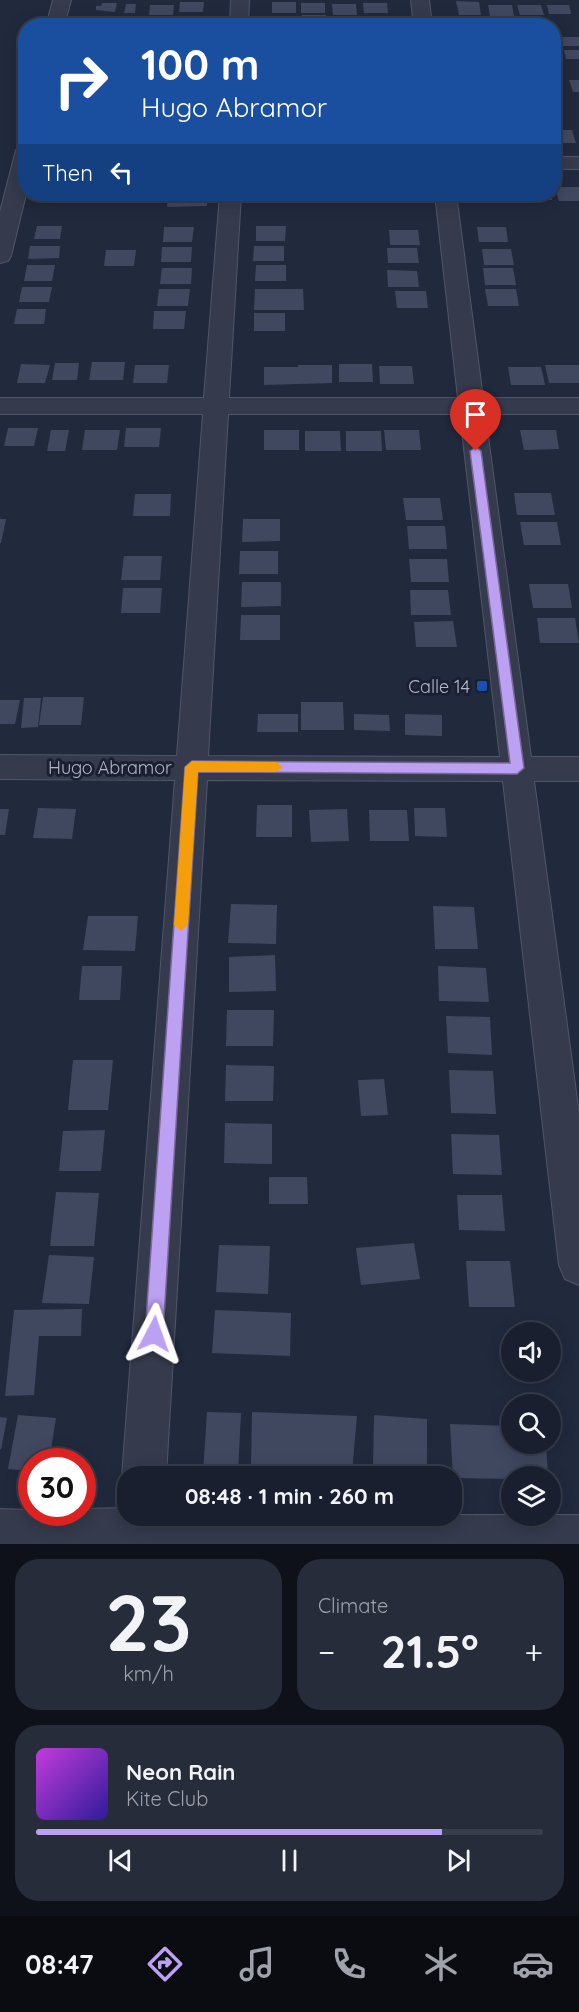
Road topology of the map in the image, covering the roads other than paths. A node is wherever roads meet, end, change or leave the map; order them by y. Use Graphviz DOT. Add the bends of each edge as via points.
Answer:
graph roads {
  1 [pos="62,0"];
  2 [pos="240,0"];
  3 [pos="420,0"];
  4 [pos="58,18"];
  5 [pos="239,18"];
  6 [pos="422,18"];
  7 [pos="18,159"];
  8 [pos="0,162"];
  9 [pos="561,163"];
  10 [pos="579,163"];
  11 [pos="18,185"];
  12 [pos="229,201"];
  13 [pos="446,201"];
  14 [pos="0,255"];
  15 [pos="470,405"];
  16 [pos="0,406"];
  17 [pos="579,406"];
  18 [pos="214,407"];
  19 [pos="0,767"];
  20 [pos="192,767"];
  21 [pos="517,768"];
  22 [pos="579,769"];
  23 [pos="579,1265"];
  24 [pos="145,1466"];
  25 [pos="141,1530"];
  26 [pos="0,1532"];
  27 [pos="579,1538"];
  1 -- 4 [label="street"];
  2 -- 5 [label="street"];
  3 -- 6 [label="street"];
  7 -- 8 [label="street"];
  9 -- 10 [label="street"];
  11 -- 14 [label="street"];
  12 -- 18 [label="street"];
  13 -- 15 [label="street"];
  15 -- 17 [label="street"];
  15 -- 18 [label="street"];
  15 -- 21 [label="street"];
  16 -- 18 [label="street"];
  18 -- 20 [label="street"];
  19 -- 20 [label="street, Hugo Abramor"];
  20 -- 21 [label="street, Hugo Abramor"];
  20 -- 24 [label="street"];
  21 -- 22 [label="street, Hugo Abramor"];
  21 -- 23 [label="street"];
  25 -- 26 [label="street"];
  25 -- 27 [label="street"];
}
